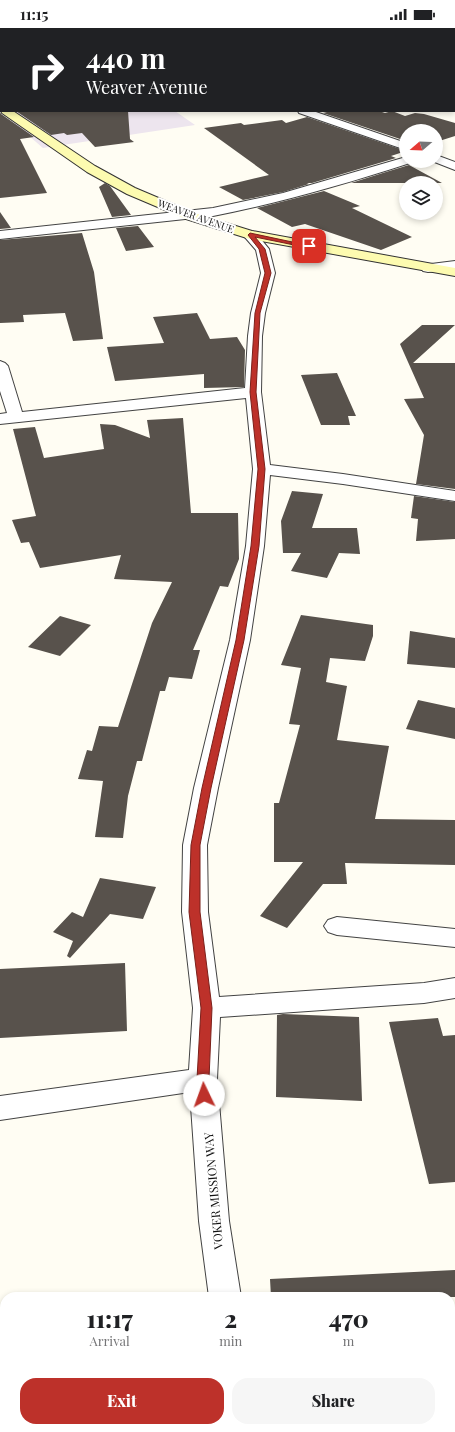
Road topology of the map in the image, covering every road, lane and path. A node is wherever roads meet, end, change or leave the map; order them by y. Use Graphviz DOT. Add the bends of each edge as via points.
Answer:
graph roads {
  1 [pos="7,112"];
  2 [pos="306,112"];
  3 [pos="399,145"];
  4 [pos="443,161"];
  5 [pos="399,163"];
  6 [pos="455,166"];
  7 [pos="190,216"];
  8 [pos="0,235"];
  9 [pos="250,235"];
  10 [pos="455,265"];
  11 [pos="428,268"];
  12 [pos="455,272"];
  13 [pos="0,366"];
  14 [pos="253,392"];
  15 [pos="16,417"];
  16 [pos="0,419"];
  17 [pos="262,469"];
  18 [pos="455,496"];
  19 [pos="337,926"];
  20 [pos="455,938"];
  21 [pos="455,988"];
  22 [pos="207,1008"];
  23 [pos="203,1079"];
  24 [pos="0,1108"];
  25 [pos="224,1292"];
  1 -- 7 [label="street, WEAVER AVENUE" via="91,169 131,191"];
  2 -- 3 [label="street"];
  4 -- 6 [label="street"];
  5 -- 7 [label="street" via="316,189"];
  7 -- 8 [label="street"];
  7 -- 9 [label="street, WEAVER AVENUE"];
  9 -- 11 [label="street, WEAVER AVENUE"];
  9 -- 14 [label="street, VOKER MISSION WAY" via="262,249 268,273 258,313"];
  10 -- 11 [label="street"];
  11 -- 12 [label="street, WEAVER AVENUE"];
  13 -- 15 [label="street"];
  14 -- 15 [label="street"];
  14 -- 17 [label="street, VOKER MISSION WAY"];
  15 -- 16 [label="street"];
  17 -- 18 [label="street"];
  17 -- 22 [label="street, VOKER MISSION WAY" via="255,546 240,640 206,788 196,845 195,912"];
  19 -- 20 [label="street"];
  21 -- 22 [label="street"];
  22 -- 23 [label="street, VOKER MISSION WAY"];
  23 -- 24 [label="street"];
  23 -- 25 [label="street, VOKER MISSION WAY" via="214,1221"];
}
